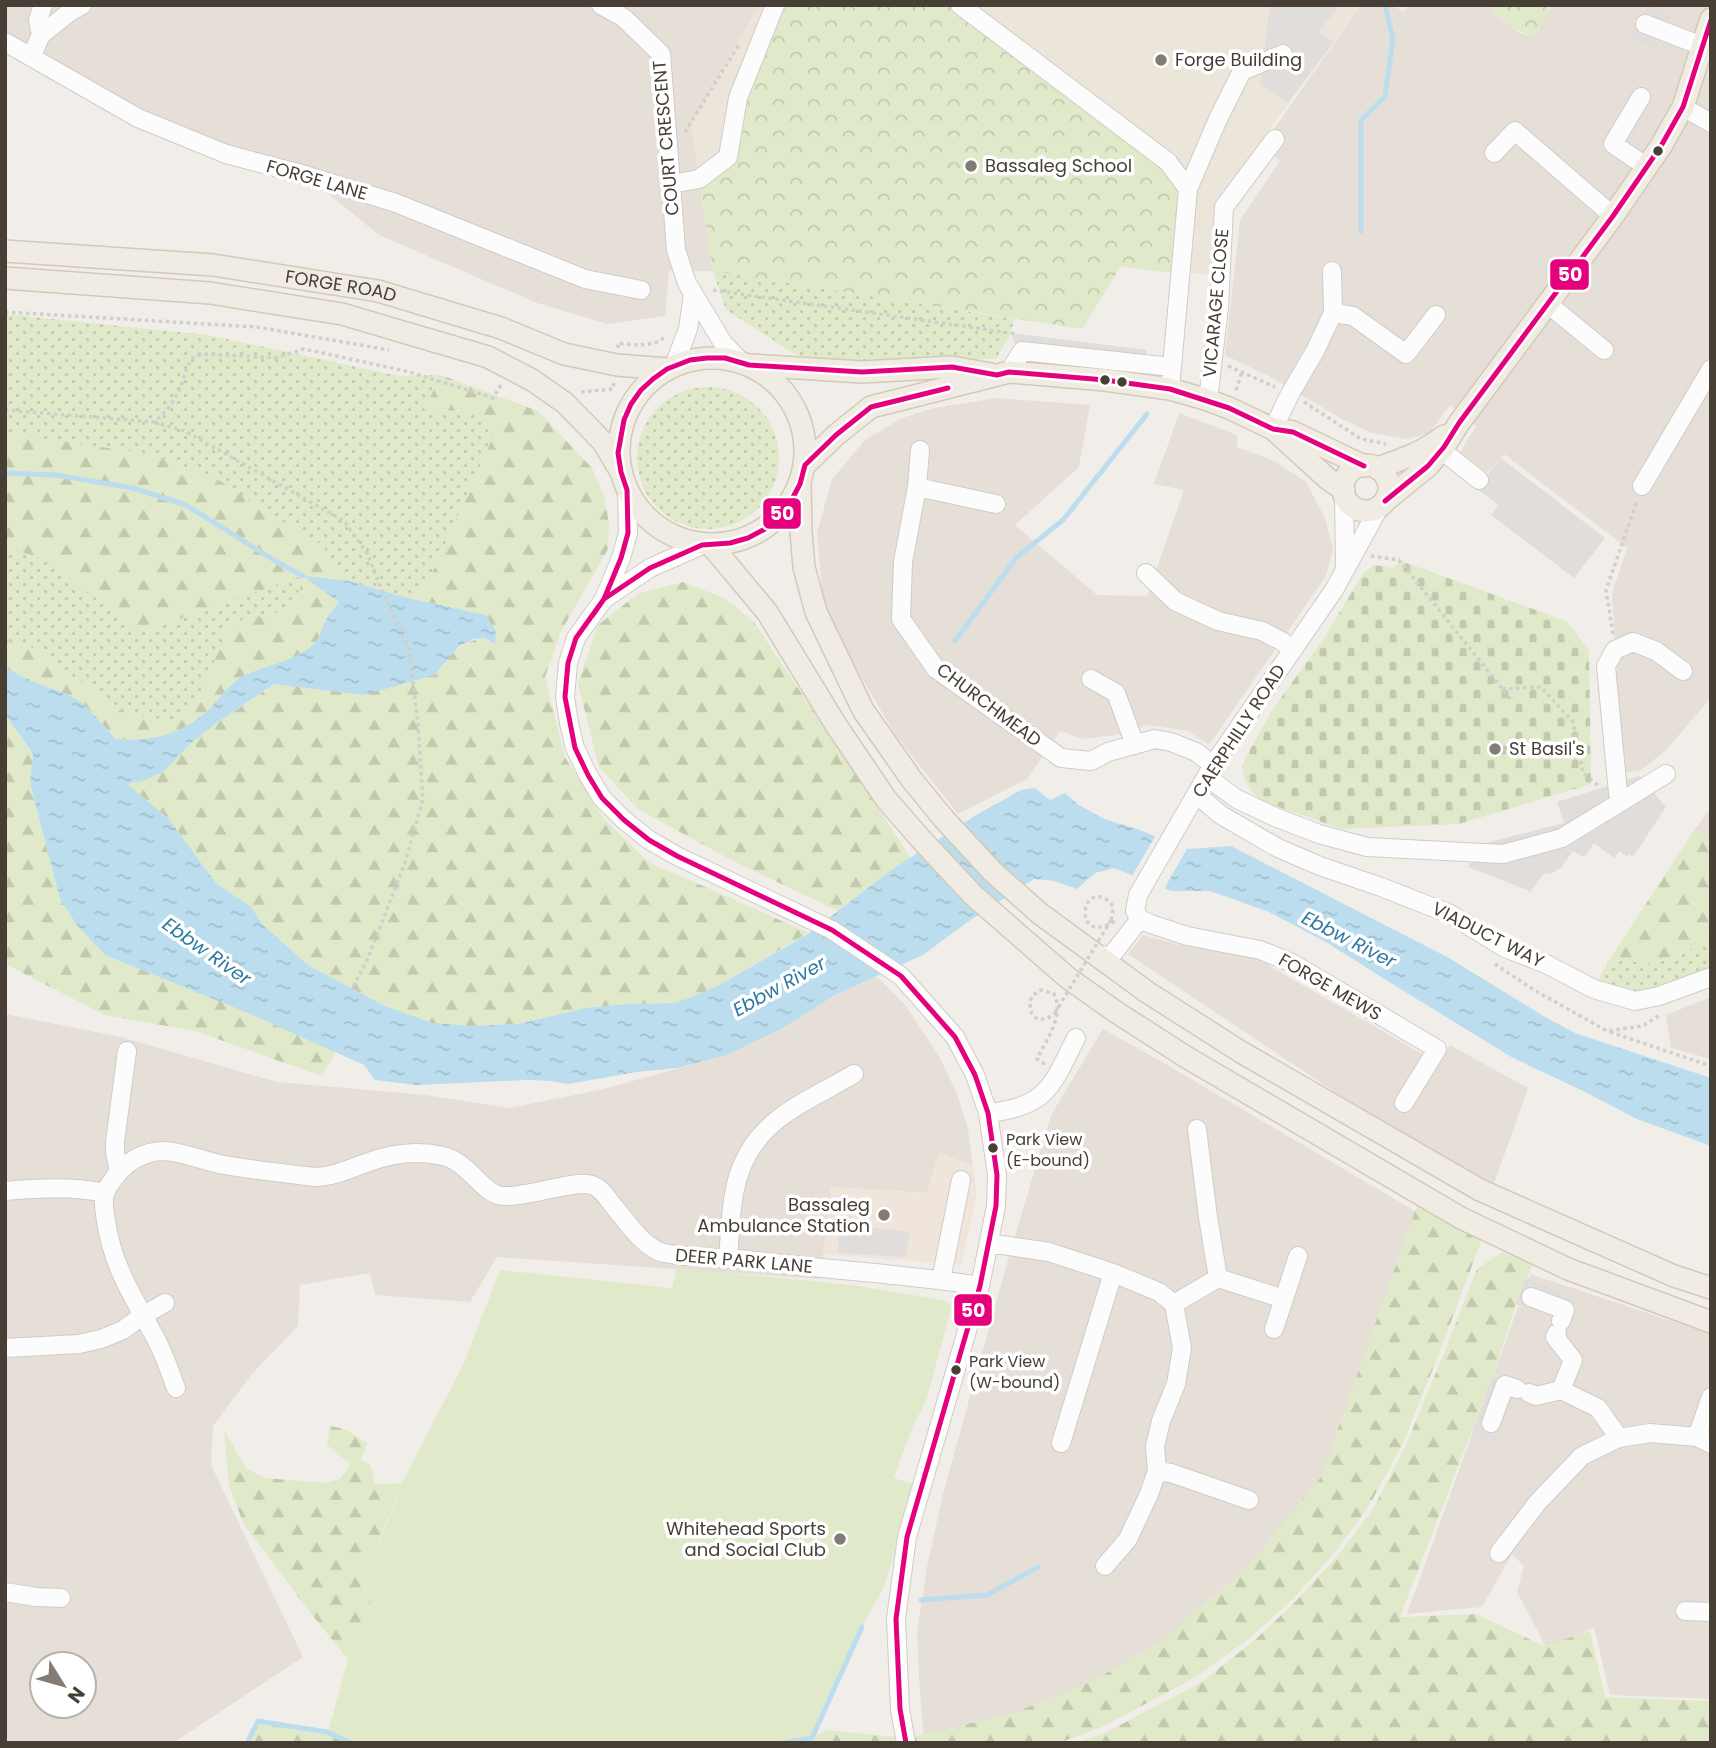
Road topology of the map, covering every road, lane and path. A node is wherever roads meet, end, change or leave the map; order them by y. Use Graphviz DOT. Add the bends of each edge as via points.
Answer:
graph roads {
  1 [pos="43,5"];
  2 [pos="82,5"];
  3 [pos="601,5"];
  4 [pos="775,5"];
  5 [pos="960,5"];
  6 [pos="1711,19"];
  7 [pos="1645,24"];
  8 [pos="41,34"];
  9 [pos="744,37"];
  10 [pos="5,42"];
  11 [pos="1702,46"];
  12 [pos="1283,54"];
  13 [pos="31,57"];
  14 [pos="1641,97"];
  15 [pos="1683,107"];
  16 [pos="1711,123"];
  17 [pos="1275,139"];
  18 [pos="1494,153"];
  19 [pos="669,158"];
  20 [pos="1647,167"];
  21 [pos="671,184"];
  22 [pos="1188,189"];
  23 [pos="1613,216"];
  24 [pos="5,251"];
  25 [pos="1332,271"];
  26 [pos="5,278"];
  27 [pos="641,290"];
  28 [pos="693,295"];
  29 [pos="1548,304"];
  30 [pos="5,312"];
  31 [pos="1333,313"];
  32 [pos="1436,316"];
  33 [pos="392,350"];
  34 [pos="1604,350"];
  35 [pos="746,364"];
  36 [pos="671,367"];
  37 [pos="1172,367"];
  38 [pos="1711,369"];
  39 [pos="1242,372"];
  40 [pos="1003,373"];
  41 [pos="492,381"];
  42 [pos="1170,389"];
  43 [pos="1234,394"];
  44 [pos="1208,400"];
  45 [pos="5,410"];
  46 [pos="153,422"];
  47 [pos="1273,429"];
  48 [pos="1438,447"];
  49 [pos="920,450"];
  50 [pos="1370,467"];
  51 [pos="802,474"];
  52 [pos="1479,480"];
  53 [pos="624,481"];
  54 [pos="1643,486"];
  55 [pos="917,487"];
  56 [pos="1344,490"];
  57 [pos="996,504"];
  58 [pos="1383,504"];
  59 [pos="707,545"];
  60 [pos="1345,571"];
  61 [pos="1146,573"];
  62 [pos="604,598"];
  63 [pos="1293,650"];
  64 [pos="1615,650"];
  65 [pos="1683,671"];
  66 [pos="1091,680"];
  67 [pos="1502,689"];
  68 [pos="1512,701"];
  69 [pos="1135,744"];
  70 [pos="1210,771"];
  71 [pos="1666,774"];
  72 [pos="1192,802"];
  73 [pos="1619,803"];
  74 [pos="1120,917"];
  75 [pos="1140,919"];
  76 [pos="1117,948"];
  77 [pos="1097,955"];
  78 [pos="1711,977"];
  79 [pos="1132,981"];
  80 [pos="352,989"];
  81 [pos="1607,1031"];
  82 [pos="1076,1038"];
  83 [pos="127,1051"];
  84 [pos="1047,1064"];
  85 [pos="1711,1066"];
  86 [pos="854,1074"];
  87 [pos="1404,1103"];
  88 [pos="988,1113"];
  89 [pos="1197,1129"];
  90 [pos="119,1172"];
  91 [pos="961,1180"];
  92 [pos="5,1191"];
  93 [pos="105,1194"];
  94 [pos="989,1242"];
  95 [pos="1297,1256"];
  96 [pos="728,1258"];
  97 [pos="1113,1273"];
  98 [pos="1218,1278"];
  99 [pos="941,1280"];
  100 [pos="980,1286"];
  101 [pos="1711,1288"];
  102 [pos="1531,1297"];
  103 [pos="1284,1299"];
  104 [pos="165,1303"];
  105 [pos="1174,1304"];
  106 [pos="142,1316"];
  107 [pos="1711,1322"];
  108 [pos="1274,1329"];
  109 [pos="5,1348"];
  110 [pos="176,1388"];
  111 [pos="1561,1390"];
  112 [pos="1711,1397"];
  113 [pos="1491,1423"];
  114 [pos="1619,1438"];
  115 [pos="1704,1441"];
  116 [pos="1061,1443"];
  117 [pos="1157,1471"];
  118 [pos="1249,1500"];
  119 [pos="1499,1553"];
  120 [pos="1105,1566"];
  121 [pos="5,1591"];
  122 [pos="61,1598"];
  123 [pos="1685,1611"];
  124 [pos="1711,1612"];
  125 [pos="906,1743"];
  1 -- 8 [label="street" via="38,20"];
  2 -- 8 [label="street"];
  3 -- 19 [label="street, COURT CRESCENT" via="624,18 661,54"];
  4 -- 21 [label="street" via="738,98 728,156 699,179"];
  5 -- 22 [label="street" via="1168,162"];
  6 -- 11 [label="main road, CAERPHILLY ROAD"];
  7 -- 11 [label="street"];
  8 -- 13 [label="street"];
  9 -- 19 [label="path"];
  10 -- 13 [label="street, FORGE LANE"];
  11 -- 15 [label="main road, CAERPHILLY ROAD"];
  12 -- 22 [label="street" via="1242,71"];
  13 -- 27 [label="street, FORGE LANE" via="138,118 226,154 396,203 585,279"];
  14 -- 20 [label="street" via="1613,144"];
  15 -- 16 [label="street"];
  15 -- 20 [label="main road, CAERPHILLY ROAD"];
  17 -- 44 [label="street, VICARAGE CLOSE" via="1224,207"];
  18 -- 23 [label="street" via="1515,131"];
  19 -- 21 [label="street, COURT CRESCENT"];
  20 -- 23 [label="main road, CAERPHILLY ROAD"];
  21 -- 28 [label="street, COURT CRESCENT" via="676,250"];
  22 -- 37 [label="street"];
  23 -- 29 [label="main road, CAERPHILLY ROAD"];
  24 -- 36 [label="main road, FORGE ROAD" via="213,265 378,291 501,328 564,354 617,365"];
  25 -- 31 [label="street"];
  26 -- 53 [label="main road, FORGE ROAD" via="210,293 302,307 342,314 488,357 565,403 603,442"];
  28 -- 35 [label="street, COURT CRESCENT" via="723,343"];
  28 -- 36 [label="street" via="688,328"];
  29 -- 34 [label="street"];
  29 -- 48 [label="main road, CAERPHILLY ROAD"];
  30 -- 33 [label="path" via="257,327"];
  31 -- 32 [label="street" via="1353,316 1406,354"];
  31 -- 47 [label="street"];
  35 -- 36 [label="main road" via="708,358"];
  35 -- 40 [label="main road" via="862,372 952,367"];
  35 -- 51 [label="main road" via="767,375 794,405 806,444"];
  36 -- 53 [label="main road" via="641,390 624,420 619,445"];
  37 -- 40 [label="street" via="1022,351"];
  37 -- 42 [label="street"];
  38 -- 54 [label="street"];
  39 -- 43 [label="path"];
  40 -- 42 [label="main road"];
  40 -- 51 [label="main road" via="871,407 836,435"];
  41 -- 46 [label="path" via="504,380 492,397 410,372 304,349 275,358 207,354 195,356 187,365 167,411"];
  42 -- 44 [label="main road"];
  44 -- 47 [label="main road"];
  45 -- 46 [label="path"];
  46 -- 80 [label="path" via="185,431 344,521 367,553 409,649 423,799 405,863"];
  47 -- 50 [label="main road" via="1293,432"];
  47 -- 56 [label="main road"];
  48 -- 50 [label="main road"];
  48 -- 52 [label="street"];
  48 -- 58 [label="main road, CAERPHILLY ROAD" via="1428,466"];
  49 -- 55 [label="street, CHURCHMEAD"];
  50 -- 56 [label="main road" via="1349,473"];
  50 -- 58 [label="main road" via="1383,473 1389,484"];
  51 -- 59 [label="main road" via="791,501 765,528 748,538"];
  51 -- 77 [label="main road" via="804,567 816,612 863,710 912,780 992,871"];
  53 -- 59 [label="main road" via="636,506 658,528 687,542"];
  53 -- 62 [label="street" via="628,533"];
  54 -- 64 [label="path" via="1606,590"];
  55 -- 57 [label="street"];
  55 -- 69 [label="street, CHURCHMEAD" via="902,562 901,619 936,669 1062,758 1091,761"];
  56 -- 58 [label="main road" via="1356,509 1372,510"];
  56 -- 60 [label="street"];
  58 -- 60 [label="street, CAERPHILLY ROAD"];
  59 -- 62 [label="street" via="650,568"];
  59 -- 107 [label="main road" via="767,612 887,799 973,895 1068,978 1186,1057 1461,1218 1568,1269"];
  60 -- 63 [label="street, CAERPHILLY ROAD"];
  60 -- 67 [label="path" via="1370,556 1399,559"];
  61 -- 63 [label="street" via="1175,601 1218,621 1262,631"];
  62 -- 88 [label="street" via="576,638 565,697 575,748 602,798 649,840 832,930 901,976 956,1037"];
  63 -- 70 [label="street, CAERPHILLY ROAD"];
  64 -- 65 [label="street" via="1633,642 1656,651"];
  64 -- 73 [label="street" via="1605,666"];
  66 -- 69 [label="street" via="1116,693"];
  67 -- 68 [label="path"];
  67 -- 73 [label="path" via="1541,687 1573,722 1583,773"];
  69 -- 70 [label="street, CHURCHMEAD" via="1154,739 1171,742 1196,751"];
  70 -- 72 [label="street, CAERPHILLY ROAD"];
  70 -- 73 [label="street, CHURCHMEAD" via="1237,799 1319,834 1367,847 1503,854 1562,838"];
  71 -- 73 [label="street, CHURCHMEAD"];
  72 -- 75 [label="street, CAERPHILLY ROAD" via="1138,895 1135,911"];
  72 -- 78 [label="street, VIADUCT WAY" via="1278,848 1450,914 1505,948 1594,989 1635,1001"];
  74 -- 84 [label="path, bridge" via="1112,923 1105,926 1093,926 1084,915 1088,902 1098,897 1109,901 1114,911 1111,919 1104,931 1090,955 1083,966 1069,990 1062,1001 1055,1013 1053,1016 1036,1018 1029,1008 1032,996 1041,990 1057,1000 1057,1005 1059,1013 1037,1059"];
  75 -- 76 [label="street"];
  75 -- 87 [label="street, FORGE MEWS" via="1187,936 1281,958 1437,1049"];
  76 -- 77 [label="street" via="1111,956"];
  76 -- 79 [label="street"];
  77 -- 79 [label="main road"];
  79 -- 101 [label="main road" via="1241,1052 1480,1190"];
  81 -- 85 [label="path"];
  82 -- 88 [label="street" via="1056,1079 1037,1100"];
  83 -- 90 [label="street" via="115,1142"];
  86 -- 96 [label="street" via="769,1125 754,1142 743,1159 733,1194"];
  88 -- 94 [label="street" via="997,1175"];
  89 -- 98 [label="street"];
  90 -- 93 [label="street"];
  90 -- 96 [label="street, DEER PARK LANE" via="136,1157 164,1151 315,1177 384,1157 430,1154 459,1163 495,1195 508,1197 588,1184 599,1189 655,1251"];
  91 -- 99 [label="street"];
  92 -- 93 [label="street" via="58,1188"];
  93 -- 106 [label="street" via="116,1260"];
  94 -- 97 [label="street" via="1048,1252"];
  94 -- 100 [label="street"];
  95 -- 103 [label="street"];
  96 -- 99 [label="street, DEER PARK LANE"];
  97 -- 105 [label="street" via="1159,1292"];
  97 -- 116 [label="street"];
  98 -- 103 [label="street"];
  98 -- 105 [label="street"];
  99 -- 100 [label="street, DEER PARK LANE"];
  100 -- 125 [label="street" via="907,1537 896,1619"];
  102 -- 111 [label="street" via="1565,1310 1555,1337 1573,1360"];
  103 -- 108 [label="street"];
  104 -- 106 [label="street"];
  105 -- 117 [label="street" via="1182,1348 1176,1384 1155,1446"];
  106 -- 109 [label="street" via="101,1339"];
  106 -- 110 [label="street"];
  111 -- 113 [label="street" via="1536,1396 1505,1385"];
  111 -- 114 [label="street" via="1598,1408"];
  112 -- 115 [label="street"];
  114 -- 115 [label="street" via="1650,1433"];
  114 -- 119 [label="street" via="1582,1456 1538,1502"];
  117 -- 118 [label="street"];
  117 -- 120 [label="street" via="1128,1538"];
  121 -- 122 [label="street"];
  123 -- 124 [label="street"];
}
